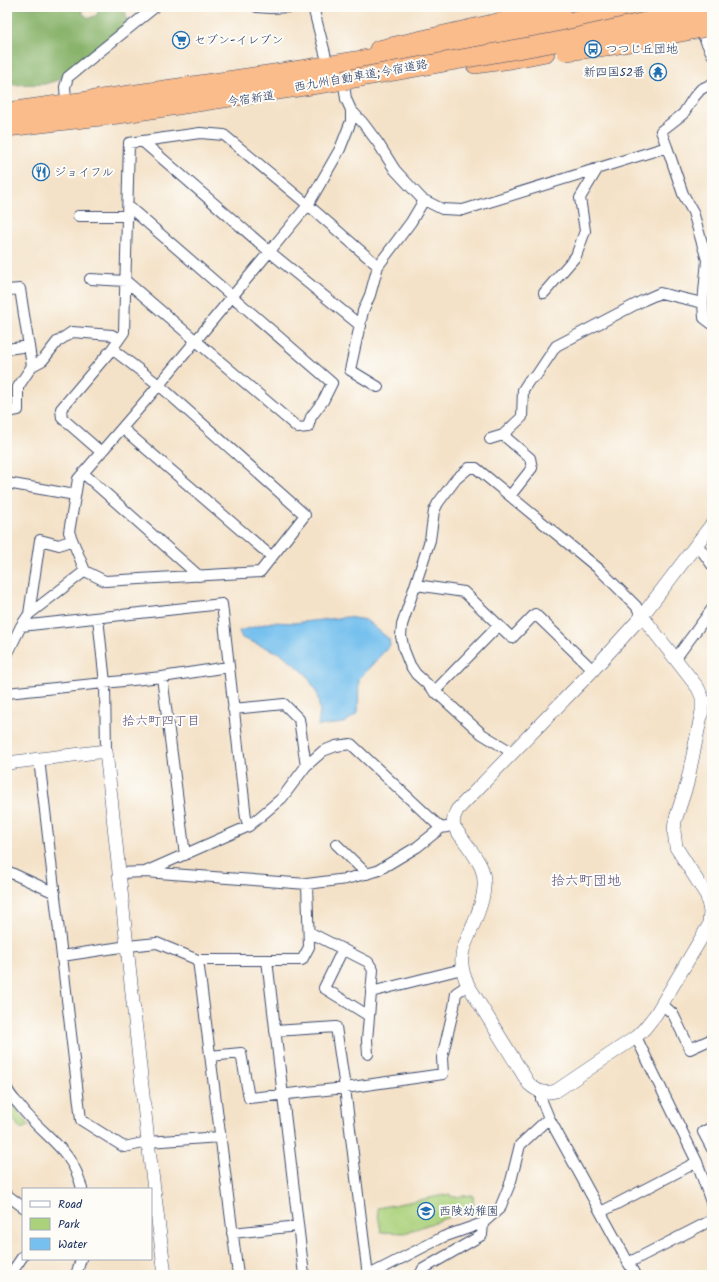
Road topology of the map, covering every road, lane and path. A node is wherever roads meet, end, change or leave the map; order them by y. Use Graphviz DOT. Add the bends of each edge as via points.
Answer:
graph roads {
  1 [pos="155,7"];
  2 [pos="257,7"];
  3 [pos="290,7"];
  4 [pos="313,7"];
  5 [pos="563,7"];
  6 [pos="638,7"];
  7 [pos="690,7"];
  8 [pos="712,7"];
  9 [pos="683,24"];
  10 [pos="712,26"];
  11 [pos="712,54"];
  12 [pos="327,61"];
  13 [pos="344,82"];
  14 [pos="712,84"];
  15 [pos="66,100"];
  16 [pos="7,107"];
  17 [pos="351,110"];
  18 [pos="7,112"];
  19 [pos="7,127"];
  20 [pos="7,131"];
  21 [pos="142,141"];
  22 [pos="667,147"];
  23 [pos="598,168"];
  24 [pos="424,200"];
  25 [pos="308,205"];
  26 [pos="128,211"];
  27 [pos="78,216"];
  28 [pos="270,252"];
  29 [pos="378,266"];
  30 [pos="90,279"];
  31 [pos="126,281"];
  32 [pos="7,290"];
  33 [pos="544,293"];
  34 [pos="233,296"];
  35 [pos="703,303"];
  36 [pos="712,324"];
  37 [pos="360,326"];
  38 [pos="119,339"];
  39 [pos="196,340"];
  40 [pos="28,346"];
  41 [pos="7,349"];
  42 [pos="112,349"];
  43 [pos="32,366"];
  44 [pos="159,385"];
  45 [pos="378,387"];
  46 [pos="7,412"];
  47 [pos="122,428"];
  48 [pos="503,435"];
  49 [pos="490,440"];
  50 [pos="101,452"];
  51 [pos="83,473"];
  52 [pos="7,484"];
  53 [pos="75,495"];
  54 [pos="510,496"];
  55 [pos="712,524"];
  56 [pos="72,540"];
  57 [pos="696,546"];
  58 [pos="272,557"];
  59 [pos="712,565"];
  60 [pos="85,571"];
  61 [pos="199,576"];
  62 [pos="416,584"];
  63 [pos="712,609"];
  64 [pos="29,614"];
  65 [pos="642,616"];
  66 [pos="98,618"];
  67 [pos="499,625"];
  68 [pos="21,626"];
  69 [pos="7,655"];
  70 [pos="676,658"];
  71 [pos="228,667"];
  72 [pos="593,670"];
  73 [pos="162,677"];
  74 [pos="105,683"];
  75 [pos="434,692"];
  76 [pos="7,693"];
  77 [pos="707,701"];
  78 [pos="233,709"];
  79 [pos="106,751"];
  80 [pos="513,753"];
  81 [pos="39,759"];
  82 [pos="7,763"];
  83 [pos="306,766"];
  84 [pos="249,826"];
  85 [pos="447,827"];
  86 [pos="336,844"];
  87 [pos="185,855"];
  88 [pos="7,872"];
  89 [pos="145,872"];
  90 [pos="119,873"];
  91 [pos="367,874"];
  92 [pos="306,884"];
  93 [pos="55,893"];
  94 [pos="309,932"];
  95 [pos="128,946"];
  96 [pos="343,949"];
  97 [pos="62,956"];
  98 [pos="198,960"];
  99 [pos="266,960"];
  100 [pos="462,969"];
  101 [pos="468,985"];
  102 [pos="371,992"];
  103 [pos="662,1004"];
  104 [pos="369,1016"];
  105 [pos="275,1031"];
  106 [pos="636,1037"];
  107 [pos="712,1038"];
  108 [pos="368,1054"];
  109 [pos="210,1056"];
  110 [pos="7,1088"];
  111 [pos="345,1088"];
  112 [pos="541,1092"];
  113 [pos="283,1095"];
  114 [pos="549,1118"];
  115 [pos="712,1127"];
  116 [pos="220,1137"];
  117 [pos="148,1142"];
  118 [pos="712,1149"];
  119 [pos="697,1162"];
  120 [pos="82,1188"];
  121 [pos="7,1195"];
  122 [pos="712,1205"];
  123 [pos="22,1207"];
  124 [pos="601,1212"];
  125 [pos="712,1220"];
  126 [pos="483,1223"];
  127 [pos="298,1226"];
  128 [pos="232,1233"];
  129 [pos="22,1257"];
  130 [pos="81,1260"];
  131 [pos="628,1263"];
  132 [pos="371,1274"];
  133 [pos="10,1275"];
  134 [pos="76,1275"];
  135 [pos="165,1275"];
  136 [pos="238,1275"];
  137 [pos="304,1275"];
  138 [pos="420,1275"];
  139 [pos="635,1275"];
  1 -- 15 [label="street" via="68,77 65,87"];
  2 -- 3 [label="street"];
  4 -- 12 [label="street"];
  5 -- 12 [label="highway"];
  6 -- 18 [label="highway, 西九州自動車道;今宿道路" via="495,37 291,72"];
  7 -- 11 [label="street"];
  8 -- 13 [label="highway, 西九州自動車道;今宿道路, bridge" via="556,42"];
  9 -- 13 [label="highway, 今宿新道" via="511,60"];
  10 -- 13 [label="highway, bridge" via="614,45"];
  12 -- 15 [label="highway"];
  13 -- 17 [label="street" via="346,99"];
  13 -- 19 [label="highway, 西九州自動車道;今宿道路"];
  13 -- 20 [label="highway, 今宿新道" via="272,96"];
  14 -- 22 [label="street" via="701,89 683,114 661,131"];
  15 -- 16 [label="highway"];
  17 -- 24 [label="street" via="395,170"];
  17 -- 25 [label="street" via="351,121 340,150"];
  21 -- 25 [label="street" via="200,133 224,136"];
  21 -- 26 [label="street" via="129,143"];
  21 -- 28 [label="street"];
  22 -- 23 [label="street"];
  22 -- 35 [label="street" via="683,194 693,212 707,260"];
  23 -- 24 [label="street" via="463,210 442,210"];
  23 -- 33 [label="street" via="580,198 585,231 576,256"];
  24 -- 29 [label="street"];
  25 -- 28 [label="street"];
  25 -- 29 [label="street"];
  26 -- 27 [label="street"];
  26 -- 31 [label="street"];
  26 -- 34 [label="street"];
  28 -- 34 [label="street"];
  28 -- 37 [label="street"];
  29 -- 37 [label="street"];
  30 -- 31 [label="street"];
  31 -- 38 [label="street" via="124,332"];
  31 -- 39 [label="street"];
  32 -- 40 [label="street" via="20,289"];
  34 -- 39 [label="street"];
  34 -- 39 [label="street" via="332,382 323,401 311,417 308,427 298,428"];
  35 -- 36 [label="street" via="704,318"];
  35 -- 48 [label="street" via="660,293 556,346 536,376 530,379 522,390 522,417"];
  37 -- 45 [label="street" via="350,370"];
  38 -- 42 [label="street"];
  38 -- 43 [label="street" via="112,334 72,332 57,342 43,360"];
  39 -- 44 [label="street"];
  40 -- 41 [label="street"];
  40 -- 43 [label="street"];
  42 -- 44 [label="street"];
  42 -- 50 [label="street" via="61,409 62,418"];
  43 -- 46 [label="street" via="18,386 18,410"];
  44 -- 47 [label="street"];
  44 -- 58 [label="street" via="305,515"];
  47 -- 50 [label="street"];
  47 -- 58 [label="street"];
  48 -- 49 [label="street"];
  48 -- 54 [label="street" via="530,458 532,468"];
  50 -- 51 [label="street"];
  51 -- 53 [label="street" via="78,479"];
  51 -- 61 [label="street"];
  52 -- 53 [label="street"];
  53 -- 56 [label="street" via="69,532"];
  54 -- 62 [label="street" via="476,468 469,468 456,479 434,511 430,540"];
  54 -- 65 [label="street" via="599,569 636,606"];
  55 -- 57 [label="street"];
  56 -- 60 [label="street"];
  56 -- 64 [label="street" via="59,544 40,540"];
  57 -- 59 [label="street"];
  57 -- 65 [label="street"];
  58 -- 61 [label="street" via="260,572"];
  60 -- 61 [label="street" via="105,581"];
  60 -- 64 [label="street"];
  62 -- 67 [label="street" via="464,592"];
  62 -- 75 [label="street" via="402,625 401,636 410,664"];
  63 -- 70 [label="street"];
  64 -- 68 [label="street"];
  65 -- 70 [label="street"];
  65 -- 72 [label="street"];
  66 -- 68 [label="street"];
  66 -- 71 [label="street" via="222,604"];
  66 -- 74 [label="street"];
  67 -- 72 [label="street" via="512,638 535,614"];
  67 -- 75 [label="street"];
  68 -- 69 [label="street"];
  70 -- 77 [label="street"];
  71 -- 73 [label="street"];
  71 -- 78 [label="street"];
  72 -- 80 [label="street"];
  73 -- 74 [label="street"];
  73 -- 87 [label="street"];
  74 -- 76 [label="street"];
  74 -- 79 [label="street"];
  75 -- 80 [label="street" via="482,734"];
  77 -- 103 [label="street" via="702,711 674,831 676,847 707,896 709,925"];
  78 -- 83 [label="street" via="284,704 299,719"];
  78 -- 84 [label="street"];
  79 -- 81 [label="street"];
  79 -- 90 [label="street"];
  80 -- 85 [label="street" via="458,810"];
  81 -- 82 [label="street"];
  81 -- 93 [label="street"];
  83 -- 84 [label="street" via="282,798"];
  83 -- 85 [label="street" via="324,750 351,744"];
  84 -- 87 [label="street"];
  85 -- 91 [label="street" via="377,871"];
  85 -- 100 [label="street" via="476,859 485,878 484,896 463,950"];
  86 -- 91 [label="street"];
  87 -- 89 [label="street"];
  88 -- 93 [label="street"];
  89 -- 90 [label="street"];
  89 -- 92 [label="street"];
  90 -- 95 [label="street"];
  91 -- 92 [label="street"];
  92 -- 94 [label="street"];
  93 -- 97 [label="street"];
  94 -- 96 [label="street"];
  94 -- 99 [label="street" via="309,947 302,960"];
  95 -- 97 [label="street"];
  95 -- 98 [label="street" via="157,943"];
  95 -- 117 [label="street"];
  96 -- 102 [label="street" via="368,962 373,970"];
  96 -- 104 [label="street" via="324,988"];
  97 -- 117 [label="street" via="81,1120 124,1147"];
  98 -- 99 [label="street"];
  98 -- 109 [label="street"];
  99 -- 105 [label="street"];
  100 -- 101 [label="street"];
  100 -- 102 [label="street"];
  101 -- 111 [label="street" via="456,993 442,1058 443,1074"];
  101 -- 112 [label="street" via="529,1084"];
  102 -- 104 [label="street"];
  103 -- 106 [label="street"];
  103 -- 107 [label="street" via="673,1014 690,1049"];
  104 -- 108 [label="street"];
  105 -- 111 [label="street" via="336,1027"];
  105 -- 113 [label="street"];
  106 -- 112 [label="street" via="556,1091"];
  106 -- 119 [label="street"];
  109 -- 113 [label="street" via="241,1053 249,1098"];
  109 -- 116 [label="street"];
  110 -- 120 [label="street" via="27,1116 66,1153 75,1167"];
  111 -- 113 [label="street"];
  111 -- 132 [label="street" via="368,1268"];
  112 -- 114 [label="street" via="541,1099"];
  113 -- 127 [label="street"];
  114 -- 124 [label="street"];
  114 -- 126 [label="street" via="520,1145 511,1181 500,1208"];
  115 -- 118 [label="street" via="703,1132"];
  116 -- 117 [label="street"];
  116 -- 128 [label="street"];
  117 -- 135 [label="street"];
  119 -- 122 [label="street"];
  119 -- 124 [label="street"];
  121 -- 123 [label="street"];
  124 -- 131 [label="street"];
  125 -- 131 [label="street"];
  126 -- 132 [label="street" via="443,1237"];
  126 -- 138 [label="street" via="482,1236 423,1269"];
  127 -- 128 [label="street"];
  127 -- 137 [label="street"];
  128 -- 136 [label="street"];
  129 -- 133 [label="street"];
  130 -- 134 [label="street"];
  131 -- 139 [label="street"];
}
